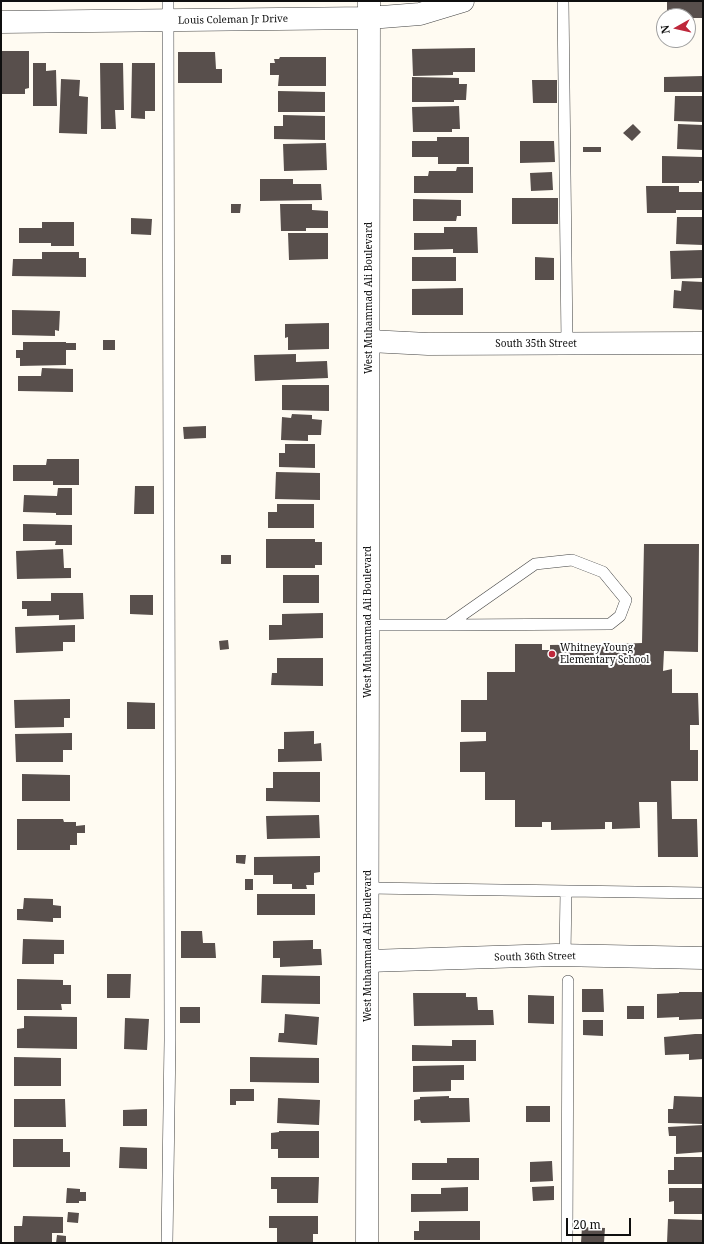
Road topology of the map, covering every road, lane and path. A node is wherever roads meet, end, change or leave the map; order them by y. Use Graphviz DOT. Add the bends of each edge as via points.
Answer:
graph roads {
  1 [pos="464,1"];
  2 [pos="563,1"];
  3 [pos="369,10"];
  4 [pos="168,11"];
  5 [pos="1,22"];
  6 [pos="369,342"];
  7 [pos="567,344"];
  8 [pos="703,344"];
  9 [pos="368,625"];
  10 [pos="448,625"];
  11 [pos="367,888"];
  12 [pos="566,891"];
  13 [pos="703,894"];
  14 [pos="565,956"];
  15 [pos="703,958"];
  16 [pos="368,960"];
  17 [pos="568,981"];
  18 [pos="167,1243"];
  19 [pos="367,1243"];
  20 [pos="567,1243"];
  1 -- 3 [label="street, Louis Coleman Jr Drive" via="420,14"];
  2 -- 7 [label="lane"];
  3 -- 4 [label="street, Louis Coleman Jr Drive"];
  3 -- 6 [label="street, West Muhammad Ali Boulevard"];
  4 -- 5 [label="street, Louis Coleman Jr Drive"];
  4 -- 18 [label="lane" via="170,1040"];
  6 -- 7 [label="street, South 35th Street"];
  6 -- 9 [label="street, West Muhammad Ali Boulevard"];
  7 -- 8 [label="street, South 35th Street"];
  9 -- 10 [label="lane"];
  9 -- 11 [label="street, West Muhammad Ali Boulevard"];
  10 -- 10 [label="lane" via="610,624 620,616 626,600 602,572 572,560 536,564"];
  11 -- 12 [label="lane"];
  11 -- 16 [label="street, West Muhammad Ali Boulevard"];
  12 -- 13 [label="lane"];
  12 -- 14 [label="lane"];
  14 -- 15 [label="street, South 36th Street"];
  14 -- 16 [label="street, South 36th Street"];
  16 -- 19 [label="street, West Muhammad Ali Boulevard"];
  17 -- 20 [label="lane"];
}
